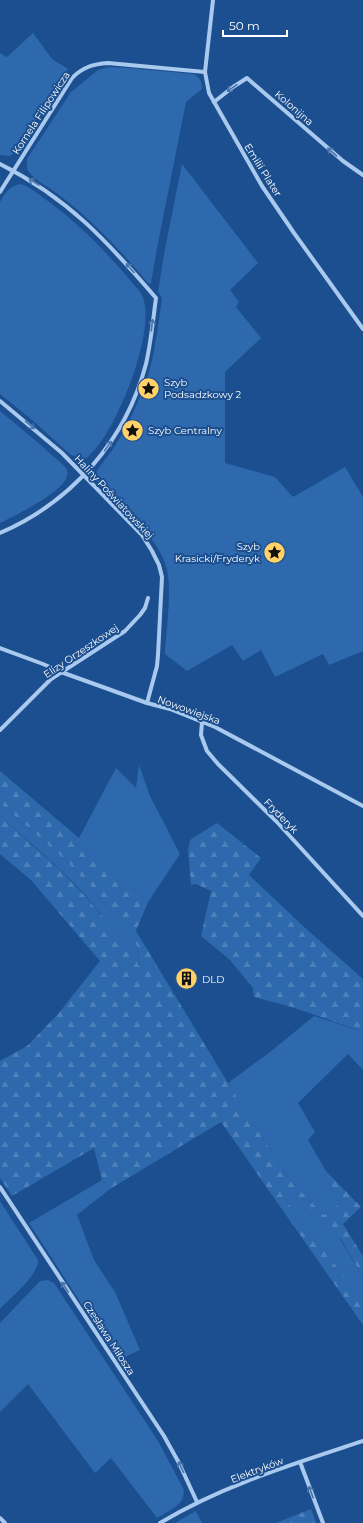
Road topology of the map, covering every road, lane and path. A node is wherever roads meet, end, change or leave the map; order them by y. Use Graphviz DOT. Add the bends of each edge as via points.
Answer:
graph roads {
  1 [pos="213,0"];
  2 [pos="205,72"];
  3 [pos="214,102"];
  4 [pos="0,164"];
  5 [pos="13,170"];
  6 [pos="363,176"];
  7 [pos="0,192"];
  8 [pos="363,329"];
  9 [pos="0,401"];
  10 [pos="84,476"];
  11 [pos="0,533"];
  12 [pos="148,598"];
  13 [pos="0,648"];
  14 [pos="61,672"];
  15 [pos="147,703"];
  16 [pos="202,722"];
  17 [pos="0,730"];
  18 [pos="363,806"];
  19 [pos="363,916"];
  20 [pos="0,1187"];
  21 [pos="363,1442"];
  22 [pos="300,1462"];
  23 [pos="197,1502"];
  24 [pos="0,1518"];
  25 [pos="4,1523"];
  26 [pos="160,1523"];
  27 [pos="323,1523"];
  1 -- 2 [label="street, Emilii Plater"];
  2 -- 3 [label="street, Emilii Plater" via="209,93"];
  2 -- 5 [label="street, Kornela Filipowicza" via="108,63 86,66 72,78"];
  6 -- 3 [label="street, Kolonijna, one-way" via="247,78"];
  3 -- 8 [label="street, Emilii Plater" via="262,186"];
  4 -- 5 [label="street"];
  5 -- 7 [label="street, Kornela Filipowicza"];
  10 -- 5 [label="street, one-way" via="114,438 136,394 148,351 156,298 88,223 51,194"];
  9 -- 10 [label="street, Haliny Poświatowskiej, one-way" via="44,437"];
  10 -- 11 [label="street" via="49,506"];
  10 -- 15 [label="street, Haliny Poświatowskiej" via="142,535 159,565 163,591 159,645 157,666"];
  12 -- 14 [label="street, Elizy Orzeszkowej" via="140,616 125,631"];
  13 -- 14 [label="street, Nowowiejska"];
  14 -- 15 [label="street, Nowowiejska"];
  14 -- 17 [label="street, Elizy Orzeszkowej"];
  15 -- 16 [label="street, Nowowiejska"];
  16 -- 18 [label="street, Nowowiejska"];
  16 -- 19 [label="street, Fryderyk" via="201,735 207,751 277,822"];
  23 -- 20 [label="street, Czesława Miłosza, one-way" via="167,1442"];
  21 -- 22 [label="street, Elektryków"];
  22 -- 23 [label="street, Elektryków"];
  27 -- 22 [label="street, one-way"];
  23 -- 26 [label="street, Elektryków"];
  24 -- 25 [label="street"];
}
